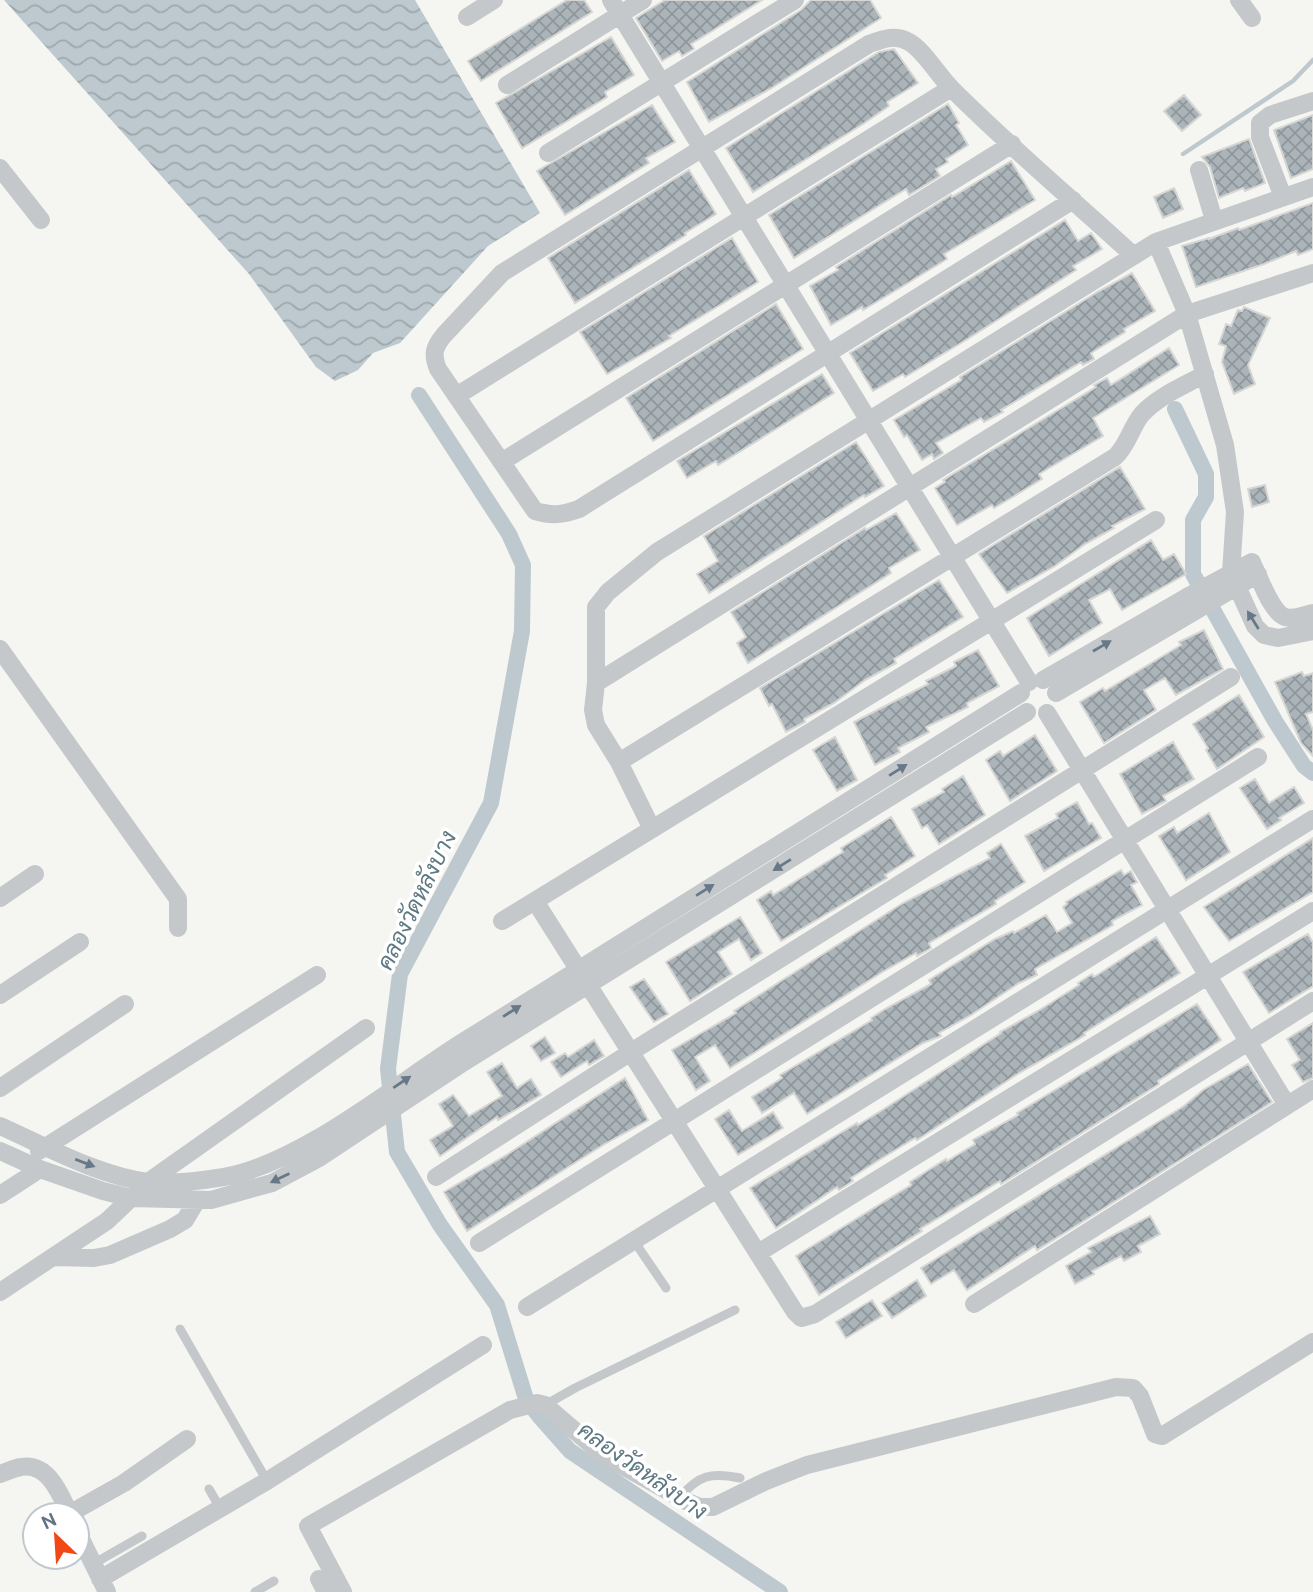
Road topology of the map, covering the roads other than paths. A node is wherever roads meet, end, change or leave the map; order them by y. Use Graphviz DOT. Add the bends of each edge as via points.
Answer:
graph roads {
  1 [pos="494,0"];
  2 [pos="643,0"];
  3 [pos="795,0"];
  4 [pos="1239,0"];
  5 [pos="615,7"];
  6 [pos="467,16"];
  7 [pos="1252,18"];
  8 [pos="662,83"];
  9 [pos="508,85"];
  10 [pos="951,88"];
  11 [pos="1313,101"];
  12 [pos="1012,144"];
  13 [pos="702,149"];
  14 [pos="548,153"];
  15 [pos="0,168"];
  16 [pos="1199,170"];
  17 [pos="1313,187"];
  18 [pos="1283,197"];
  19 [pos="1073,200"];
  20 [pos="744,217"];
  21 [pos="41,220"];
  22 [pos="1214,220"];
  23 [pos="1156,242"];
  24 [pos="1134,256"];
  25 [pos="1313,273"];
  26 [pos="786,285"];
  27 [pos="1187,314"];
  28 [pos="827,354"];
  29 [pos="1205,374"];
  30 [pos="458,395"];
  31 [pos="869,421"];
  32 [pos="503,461"];
  33 [pos="910,488"];
  34 [pos="1156,520"];
  35 [pos="1234,531"];
  36 [pos="952,556"];
  37 [pos="1255,568"];
  38 [pos="1233,579"];
  39 [pos="1313,613"];
  40 [pos="992,622"];
  41 [pos="1313,631"];
  42 [pos="0,649"];
  43 [pos="1231,677"];
  44 [pos="596,683"];
  45 [pos="1037,687"];
  46 [pos="1027,712"];
  47 [pos="1047,713"];
  48 [pos="1258,757"];
  49 [pos="619,762"];
  50 [pos="1083,771"];
  51 [pos="1313,818"];
  52 [pos="652,829"];
  53 [pos="799,832"];
  54 [pos="1125,840"];
  55 [pos="811,847"];
  56 [pos="35,874"];
  57 [pos="0,898"];
  58 [pos="535,901"];
  59 [pos="1167,909"];
  60 [pos="1313,911"];
  61 [pos="502,921"];
  62 [pos="178,928"];
  63 [pos="80,942"];
  64 [pos="579,969"];
  65 [pos="317,975"];
  66 [pos="1208,976"];
  67 [pos="589,985"];
  68 [pos="0,995"];
  69 [pos="1313,1001"];
  70 [pos="125,1004"];
  71 [pos="366,1028"];
  72 [pos="1247,1040"];
  73 [pos="479,1042"];
  74 [pos="631,1052"];
  75 [pos="0,1088"];
  76 [pos="1313,1089"];
  77 [pos="1287,1105"];
  78 [pos="675,1121"];
  79 [pos="355,1124"];
  80 [pos="0,1126"];
  81 [pos="310,1142"];
  82 [pos="46,1146"];
  83 [pos="0,1150"];
  84 [pos="319,1158"];
  85 [pos="32,1165"];
  86 [pos="436,1177"];
  87 [pos="148,1181"];
  88 [pos="717,1189"];
  89 [pos="0,1195"];
  90 [pos="131,1198"];
  91 [pos="197,1200"];
  92 [pos="634,1241"];
  93 [pos="480,1243"];
  94 [pos="758,1253"];
  95 [pos="53,1257"];
  96 [pos="666,1288"];
  97 [pos="0,1292"];
  98 [pos="974,1304"];
  99 [pos="527,1307"];
  100 [pos="735,1310"];
  101 [pos="180,1329"];
  102 [pos="1313,1342"];
  103 [pos="483,1345"];
  104 [pos="541,1404"];
  105 [pos="187,1439"];
  106 [pos="0,1474"];
  107 [pos="740,1478"];
  108 [pos="267,1480"];
  109 [pos="209,1489"];
  110 [pos="680,1497"];
  111 [pos="63,1501"];
  112 [pos="91,1502"];
  113 [pos="220,1508"];
  114 [pos="142,1536"];
  115 [pos="91,1560"];
  116 [pos="100,1578"];
  117 [pos="274,1581"];
  118 [pos="255,1592"];
  119 [pos="343,1592"];
  1 -- 6 [label="street"];
  2 -- 5 [label="street"];
  3 -- 8 [label="street"];
  4 -- 7 [label="street"];
  5 -- 8 [label="street"];
  5 -- 9 [label="street"];
  8 -- 13 [label="street"];
  8 -- 14 [label="street"];
  10 -- 12 [label="street"];
  10 -- 13 [label="street" via="912,43 898,37 882,39"];
  10 -- 20 [label="street"];
  11 -- 18 [label="street" via="1270,115 1260,124 1260,137"];
  12 -- 19 [label="street"];
  12 -- 26 [label="street"];
  13 -- 20 [label="street"];
  13 -- 30 [label="street" via="502,273 479,296 435,346 438,369"];
  15 -- 21 [label="street"];
  16 -- 22 [label="street"];
  17 -- 18 [label="street"];
  18 -- 22 [label="street"];
  19 -- 24 [label="street"];
  19 -- 28 [label="street"];
  20 -- 26 [label="street"];
  20 -- 30 [label="street"];
  22 -- 23 [label="street"];
  23 -- 24 [label="street"];
  23 -- 27 [label="street"];
  24 -- 31 [label="street"];
  25 -- 27 [label="street"];
  26 -- 28 [label="street"];
  26 -- 32 [label="street"];
  27 -- 29 [label="street"];
  27 -- 33 [label="street"];
  28 -- 31 [label="street"];
  28 -- 32 [label="street" via="579,509 564,514 535,511"];
  29 -- 35 [label="street" via="1225,446"];
  29 -- 36 [label="street" via="1159,399 1142,415 1115,457"];
  30 -- 32 [label="street"];
  31 -- 33 [label="street"];
  31 -- 44 [label="street" via="657,552 608,592 596,607"];
  33 -- 36 [label="street"];
  33 -- 44 [label="street"];
  34 -- 40 [label="street"];
  35 -- 37 [label="street"];
  35 -- 38 [label="street"];
  36 -- 40 [label="street"];
  36 -- 49 [label="street"];
  37 -- 38 [label="street"];
  37 -- 39 [label="street" via="1276,612 1293,618"];
  41 -- 38 [label="street, one-way" via="1278,638 1264,635 1255,626"];
  38 -- 45 [label="street"];
  40 -- 45 [label="street"];
  40 -- 52 [label="street"];
  42 -- 62 [label="street" via="178,899"];
  43 -- 50 [label="street"];
  44 -- 49 [label="street" via="596,725"];
  45 -- 46 [label="street" via="1021,704"];
  45 -- 47 [label="street" via="1055,705"];
  53 -- 45 [label="street, one-way"];
  46 -- 47 [label="street"];
  46 -- 55 [label="street"];
  47 -- 50 [label="street"];
  48 -- 54 [label="street"];
  49 -- 52 [label="street"];
  50 -- 54 [label="street"];
  50 -- 74 [label="street"];
  51 -- 59 [label="street"];
  52 -- 58 [label="street"];
  53 -- 55 [label="street"];
  64 -- 53 [label="street, one-way"];
  54 -- 59 [label="street"];
  54 -- 78 [label="street"];
  55 -- 67 [label="street, one-way"];
  56 -- 57 [label="street"];
  58 -- 61 [label="street"];
  58 -- 64 [label="street"];
  59 -- 66 [label="street"];
  59 -- 88 [label="street"];
  60 -- 66 [label="street"];
  63 -- 68 [label="street"];
  64 -- 67 [label="street"];
  73 -- 64 [label="street, one-way"];
  65 -- 82 [label="street"];
  66 -- 72 [label="street"];
  66 -- 94 [label="street"];
  67 -- 73 [label="street"];
  67 -- 74 [label="street"];
  69 -- 72 [label="street"];
  70 -- 75 [label="street"];
  71 -- 87 [label="street"];
  72 -- 77 [label="street"];
  72 -- 94 [label="street" via="815,1314 801,1318 795,1312"];
  73 -- 79 [label="street"];
  74 -- 78 [label="street"];
  74 -- 86 [label="street"];
  76 -- 77 [label="street"];
  77 -- 98 [label="street"];
  78 -- 88 [label="street"];
  78 -- 93 [label="street"];
  79 -- 81 [label="street"];
  79 -- 84 [label="street"];
  80 -- 82 [label="street"];
  81 -- 84 [label="street"];
  81 -- 87 [label="street" via="228,1176"];
  82 -- 85 [label="street"];
  82 -- 87 [label="street, one-way" via="110,1172"];
  83 -- 85 [label="street"];
  84 -- 91 [label="street, one-way" via="272,1183"];
  85 -- 89 [label="street"];
  85 -- 90 [label="street"];
  87 -- 90 [label="street"];
  88 -- 92 [label="street"];
  88 -- 94 [label="street"];
  90 -- 91 [label="street"];
  90 -- 95 [label="street" via="107,1221"];
  91 -- 95 [label="street" via="178,1224 110,1255"];
  92 -- 96 [label="lane"];
  92 -- 99 [label="street"];
  95 -- 97 [label="street"];
  100 -- 104 [label="lane"];
  101 -- 108 [label="lane"];
  102 -- 110 [label="street" via="1162,1436 1155,1433 1133,1388 1116,1387 807,1465 713,1507 700,1507"];
  103 -- 108 [label="street"];
  104 -- 110 [label="street" via="603,1455"];
  104 -- 119 [label="street" via="510,1410 308,1526"];
  105 -- 112 [label="street"];
  106 -- 111 [label="street" via="23,1466 43,1472"];
  107 -- 110 [label="lane" via="709,1476 691,1484"];
  108 -- 113 [label="street"];
  109 -- 113 [label="lane"];
  113 -- 116 [label="street"];
  114 -- 116 [label="lane"];
  115 -- 116 [label="street"];
  117 -- 118 [label="lane"];
}
